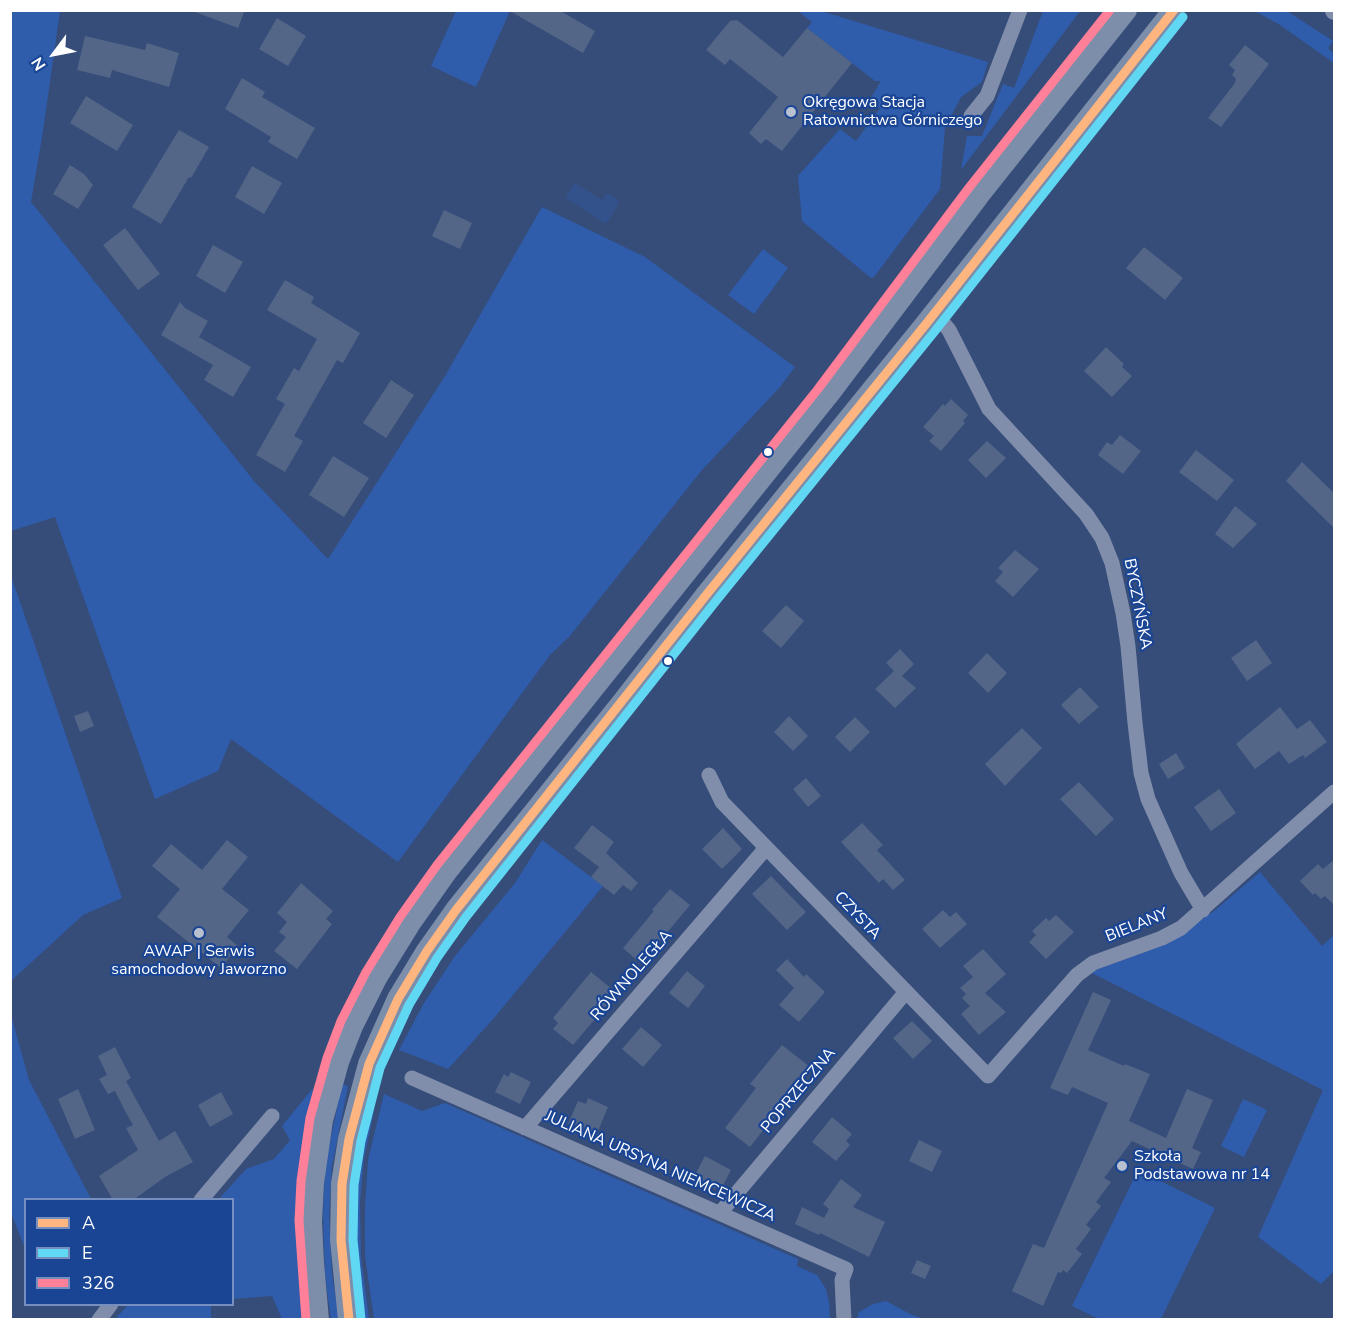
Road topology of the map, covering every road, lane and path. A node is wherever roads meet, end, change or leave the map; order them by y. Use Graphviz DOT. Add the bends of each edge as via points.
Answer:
graph roads {
  1 [pos="1020,10"];
  2 [pos="1126,10"];
  3 [pos="1174,10"];
  4 [pos="971,116"];
  5 [pos="935,313"];
  6 [pos="709,775"];
  7 [pos="1335,792"];
  8 [pos="766,848"];
  9 [pos="1203,910"];
  10 [pos="905,993"];
  11 [pos="988,1076"];
  12 [pos="412,1078"];
  13 [pos="272,1116"];
  14 [pos="525,1128"];
  15 [pos="203,1198"];
  16 [pos="720,1213"];
  17 [pos="110,1306"];
  18 [pos="99,1320"];
  19 [pos="318,1320"];
  20 [pos="349,1320"];
  21 [pos="844,1320"];
  1 -- 4 [label="street" via="987,96"];
  2 -- 19 [label="main road" via="978,196 827,396 446,872 376,978 338,1062 322,1120 311,1222"];
  3 -- 5 [label="main road"];
  5 -- 9 [label="street, BYCZYŃSKA" via="949,330 989,409 1086,514 1102,538 1123,613 1148,799 1180,873"];
  5 -- 20 [label="main road" via="456,910 398,999 369,1064 356,1106 342,1184 341,1240"];
  6 -- 8 [label="street, CZYSTA" via="722,802"];
  7 -- 9 [label="street, BIELANY"];
  8 -- 10 [label="street, CZYSTA"];
  8 -- 14 [label="street, RÓWNOLEGŁA"];
  9 -- 11 [label="street, BIELANY" via="1161,938 1093,963 1077,975"];
  10 -- 11 [label="street, CZYSTA"];
  10 -- 16 [label="street, POPRZECZNA"];
  12 -- 14 [label="street, JULIANA URSYNA NIEMCEWICZA"];
  13 -- 15 [label="street"];
  14 -- 16 [label="street, JULIANA URSYNA NIEMCEWICZA"];
  16 -- 21 [label="street, JULIANA URSYNA NIEMCEWICZA" via="846,1269 842,1280"];
  17 -- 18 [label="street"];
}
